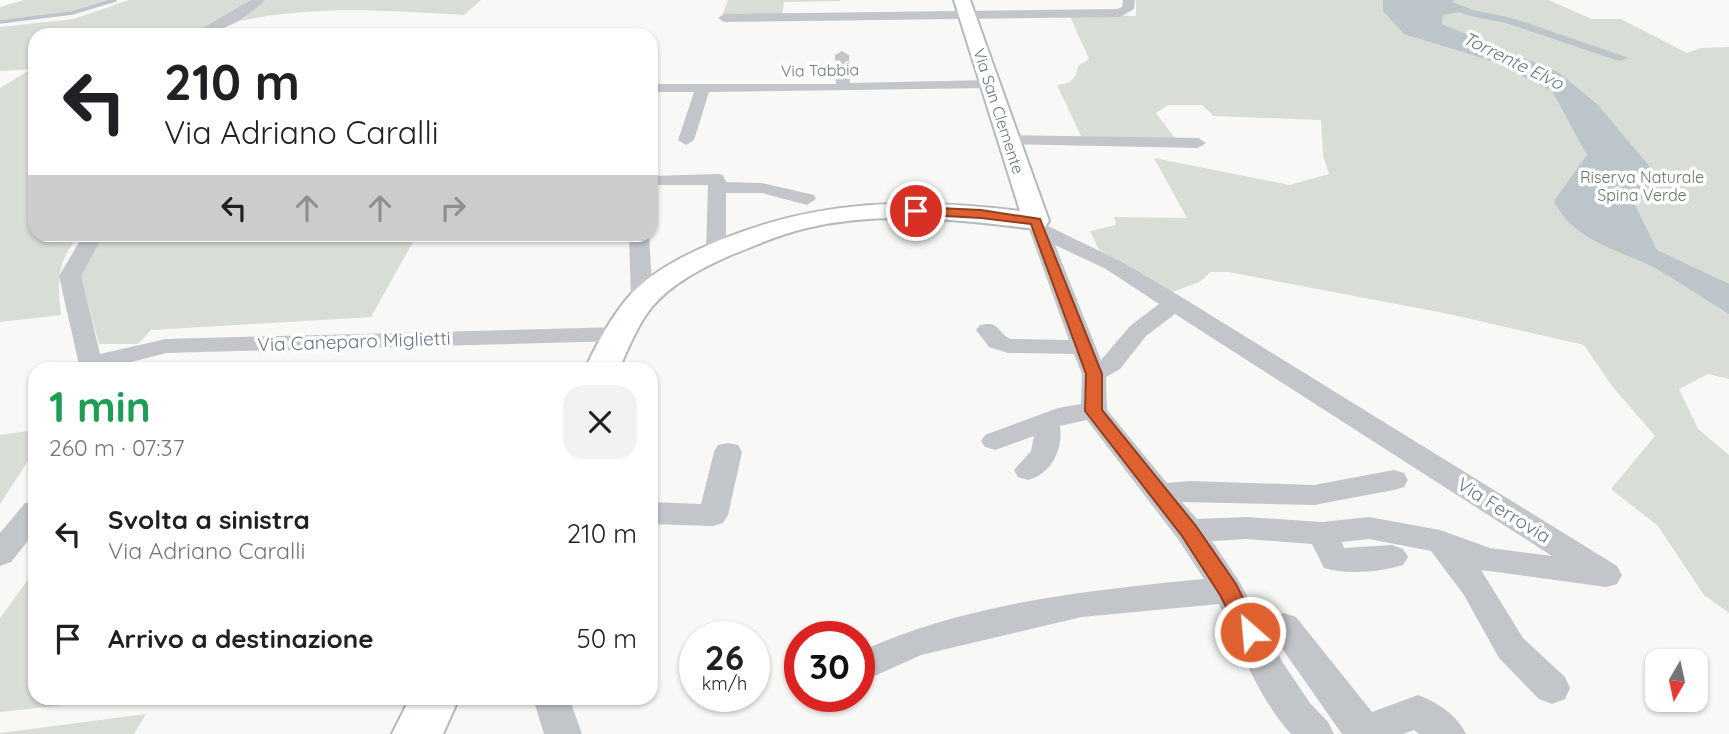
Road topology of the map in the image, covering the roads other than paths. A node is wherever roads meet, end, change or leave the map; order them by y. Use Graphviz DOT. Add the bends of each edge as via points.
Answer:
graph roads {
  1 [pos="259,0"];
  2 [pos="1129,0"];
  3 [pos="964,8"];
  4 [pos="724,18"];
  5 [pos="213,28"];
  6 [pos="842,55"];
  7 [pos="990,84"];
  8 [pos="658,88"];
  9 [pos="703,88"];
  10 [pos="843,88"];
  11 [pos="686,140"];
  12 [pos="1007,140"];
  13 [pos="1198,143"];
  14 [pos="658,180"];
  15 [pos="718,187"];
  16 [pos="807,199"];
  17 [pos="1037,225"];
  18 [pos="89,242"];
  19 [pos="639,242"];
  20 [pos="716,251"];
  21 [pos="642,300"];
  22 [pos="1175,303"];
  23 [pos="988,330"];
  24 [pos="620,334"];
  25 [pos="1085,347"];
  26 [pos="91,362"];
  27 [pos="107,362"];
  28 [pos="606,362"];
  29 [pos="1094,374"];
  30 [pos="1094,411"];
  31 [pos="1046,422"];
  32 [pos="995,441"];
  33 [pos="728,452"];
  34 [pos="1028,470"];
  35 [pos="1394,480"];
  36 [pos="1160,494"];
  37 [pos="658,513"];
  38 [pos="28,520"];
  39 [pos="1189,531"];
  40 [pos="1322,533"];
  41 [pos="1439,541"];
  42 [pos="0,554"];
  43 [pos="1392,557"];
  44 [pos="1228,590"];
  45 [pos="1284,626"];
  46 [pos="875,660"];
  47 [pos="1552,688"];
  48 [pos="432,705"];
  49 [pos="553,705"];
  50 [pos="1363,733"];
  51 [pos="417,734"];
  52 [pos="563,734"];
  53 [pos="1315,734"];
  54 [pos="1447,734"];
  1 -- 5 [label="street"];
  2 -- 3 [label="street" via="1128,9 1120,13"];
  3 -- 4 [label="street"];
  3 -- 7 [label="street, Via San Clemente"];
  6 -- 10 [label="street"];
  7 -- 10 [label="street, Via Tabbia"];
  7 -- 12 [label="street, Via San Clemente"];
  8 -- 9 [label="street, Via Tabbia"];
  9 -- 10 [label="street, Via Tabbia"];
  9 -- 11 [label="street"];
  12 -- 13 [label="street"];
  12 -- 17 [label="street, Via San Clemente"];
  14 -- 15 [label="street" via="717,179"];
  15 -- 16 [label="street" via="762,188"];
  15 -- 20 [label="street"];
  17 -- 20 [label="street" via="981,214 894,210 835,215 773,229"];
  17 -- 22 [label="street, Via Ferrovia"];
  17 -- 25 [label="street"];
  18 -- 26 [label="street" via="70,276"];
  19 -- 21 [label="street"];
  20 -- 21 [label="street" via="683,268"];
  21 -- 24 [label="street"];
  22 -- 29 [label="street" via="1138,331 1111,364"];
  22 -- 41 [label="street, Via Ferrovia" via="1606,575 1487,560"];
  23 -- 25 [label="street" via="997,342 1008,346"];
  24 -- 27 [label="street, Via Caneparo Miglietti" via="166,346"];
  24 -- 28 [label="street"];
  25 -- 29 [label="street"];
  29 -- 30 [label="street"];
  30 -- 31 [label="street"];
  30 -- 36 [label="street"];
  31 -- 32 [label="street"];
  31 -- 34 [label="street" via="1042,459"];
  33 -- 37 [label="street" via="713,515"];
  35 -- 36 [label="street" via="1314,495"];
  36 -- 39 [label="street"];
  38 -- 42 [label="street"];
  39 -- 40 [label="street, Via Ferrovia" via="1247,528"];
  39 -- 44 [label="street"];
  40 -- 41 [label="street, Via Ferrovia" via="1369,528"];
  40 -- 43 [label="street" via="1335,560"];
  41 -- 47 [label="street" via="1475,586 1511,648"];
  44 -- 46 [label="street" via="1082,604 914,642"];
  44 -- 53 [label="street" via="1271,674"];
  45 -- 50 [label="street"];
  48 -- 51 [label="street"];
  49 -- 52 [label="street"];
  50 -- 54 [label="street" via="1418,710"];
}
